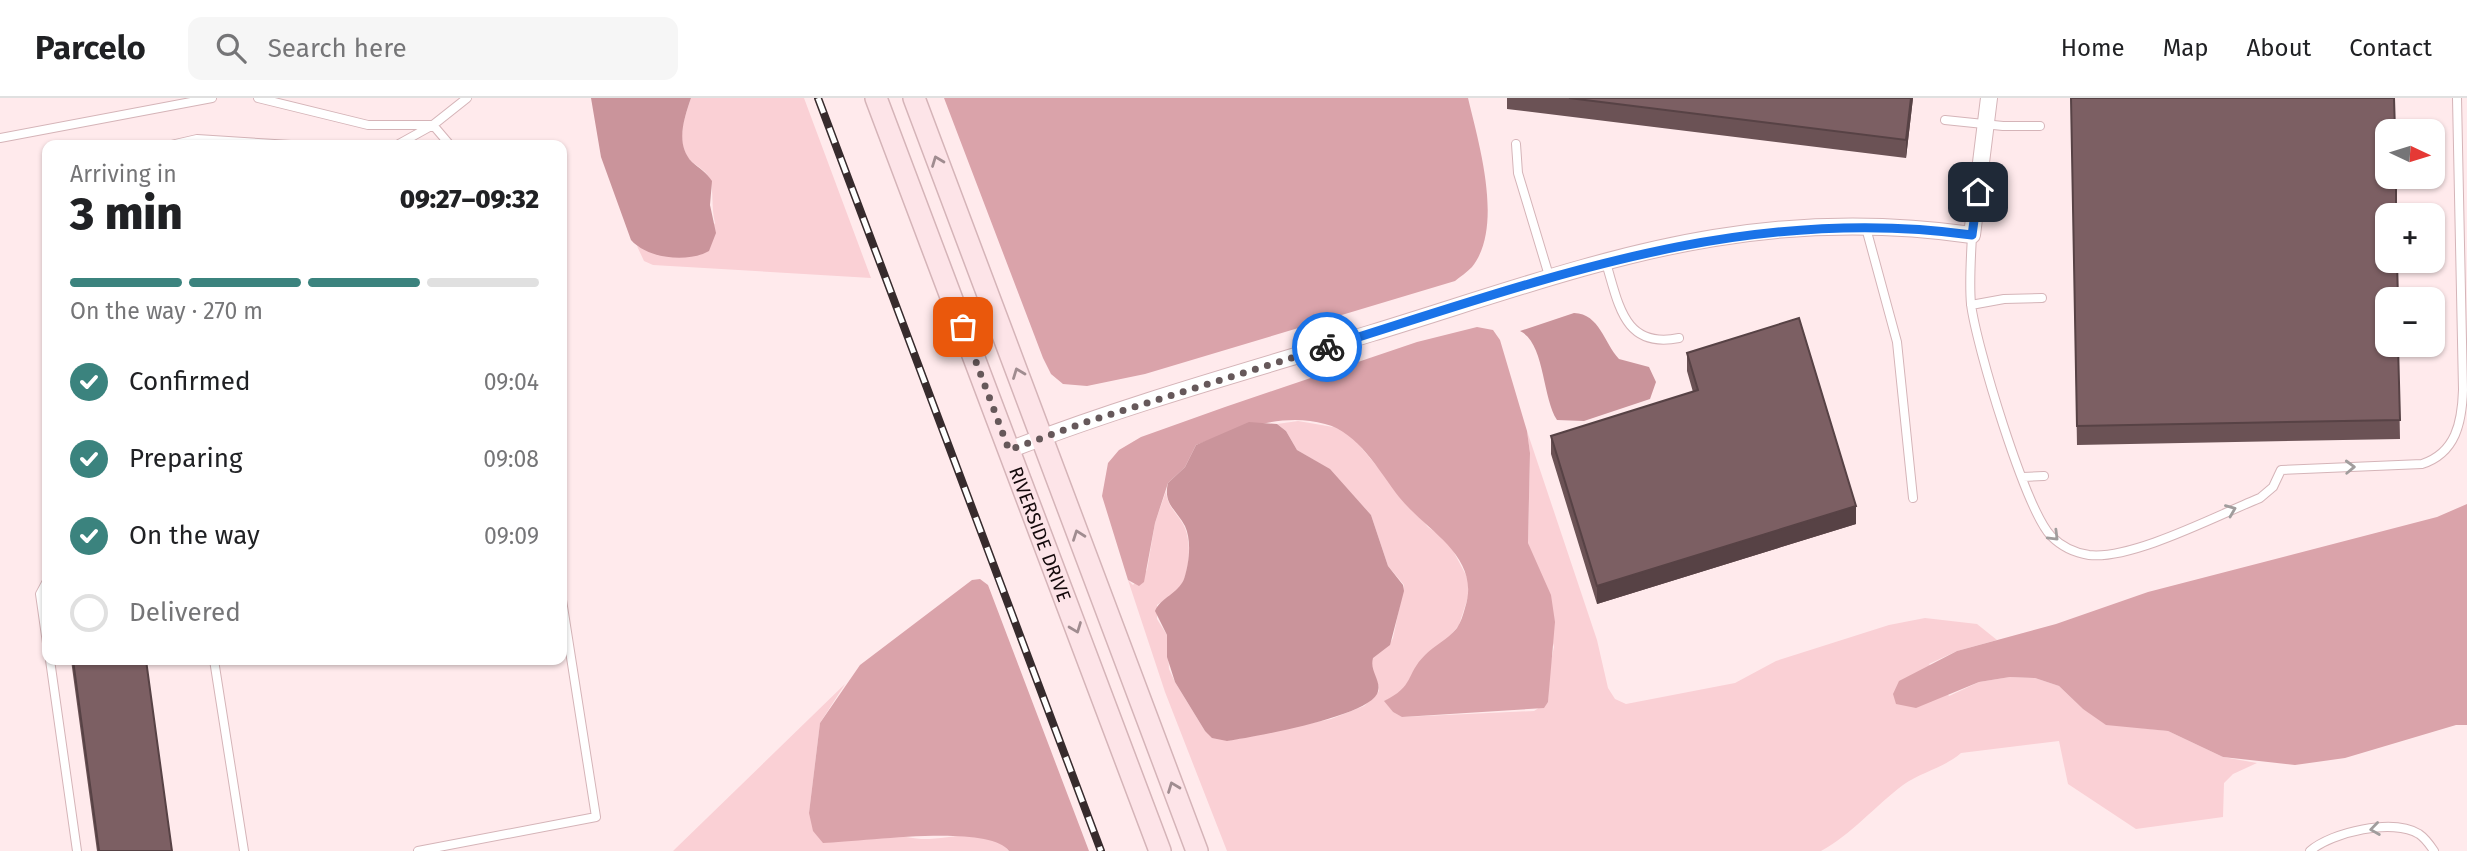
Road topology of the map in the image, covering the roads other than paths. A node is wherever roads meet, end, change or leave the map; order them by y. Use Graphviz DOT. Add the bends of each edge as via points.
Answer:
graph roads {
  1 [pos="212,98"];
  2 [pos="258,98"];
  3 [pos="467,98"];
  4 [pos="876,98"];
  5 [pos="914,98"];
  6 [pos="1989,98"];
  7 [pos="2457,98"];
  8 [pos="1945,120"];
  9 [pos="433,125"];
  10 [pos="1986,125"];
  11 [pos="2040,126"];
  12 [pos="0,138"];
  13 [pos="193,140"];
  14 [pos="213,140"];
  15 [pos="406,140"];
  16 [pos="446,140"];
  17 [pos="1516,144"];
  18 [pos="1866,228"];
  19 [pos="1972,235"];
  20 [pos="1606,263"];
  21 [pos="1550,279"];
  22 [pos="2042,298"];
  23 [pos="1972,305"];
  24 [pos="1679,338"];
  25 [pos="1042,437"];
  26 [pos="1009,450"];
  27 [pos="2044,476"];
  28 [pos="2023,477"];
  29 [pos="1913,498"];
  30 [pos="42,590"];
  31 [pos="42,608"];
  32 [pos="567,632"];
  33 [pos="51,665"];
  34 [pos="215,665"];
  35 [pos="77,851"];
  36 [pos="244,851"];
  37 [pos="418,851"];
  38 [pos="1160,851"];
  39 [pos="1197,851"];
  40 [pos="2310,851"];
  41 [pos="2434,851"];
  1 -- 12 [label="lane"];
  2 -- 9 [label="lane" via="368,125"];
  3 -- 9 [label="lane"];
  4 -- 26 [label="main road, RIVERSIDE DRIVE"];
  25 -- 5 [label="main road, RIVERSIDE DRIVE, one-way"];
  6 -- 10 [label="street"];
  28 -- 7 [label="lane, one-way" via="2050,535 2078,552 2100,555 2170,535 2260,498 2273,487 2281,470 2433,460 2449,446 2459,428 2463,390"];
  8 -- 10 [label="lane"];
  9 -- 15 [label="lane"];
  9 -- 16 [label="lane"];
  10 -- 11 [label="lane"];
  10 -- 19 [label="street"];
  13 -- 14 [label="lane"];
  17 -- 21 [label="lane" via="1518,173"];
  18 -- 19 [label="street"];
  18 -- 20 [label="street" via="1745,234"];
  18 -- 29 [label="lane" via="1897,342"];
  19 -- 23 [label="lane"];
  20 -- 21 [label="street"];
  20 -- 24 [label="lane" via="1622,315 1633,329 1650,339"];
  21 -- 25 [label="street"];
  22 -- 23 [label="lane"];
  23 -- 28 [label="lane"];
  25 -- 26 [label="street"];
  39 -- 25 [label="main road, RIVERSIDE DRIVE, one-way"];
  26 -- 38 [label="main road, RIVERSIDE DRIVE, one-way"];
  27 -- 28 [label="lane"];
  30 -- 31 [label="lane"];
  32 -- 37 [label="lane" via="596,817"];
  33 -- 35 [label="lane"];
  34 -- 36 [label="lane"];
  41 -- 40 [label="lane, one-way" via="2421,835 2390,827 2342,834"];
}
